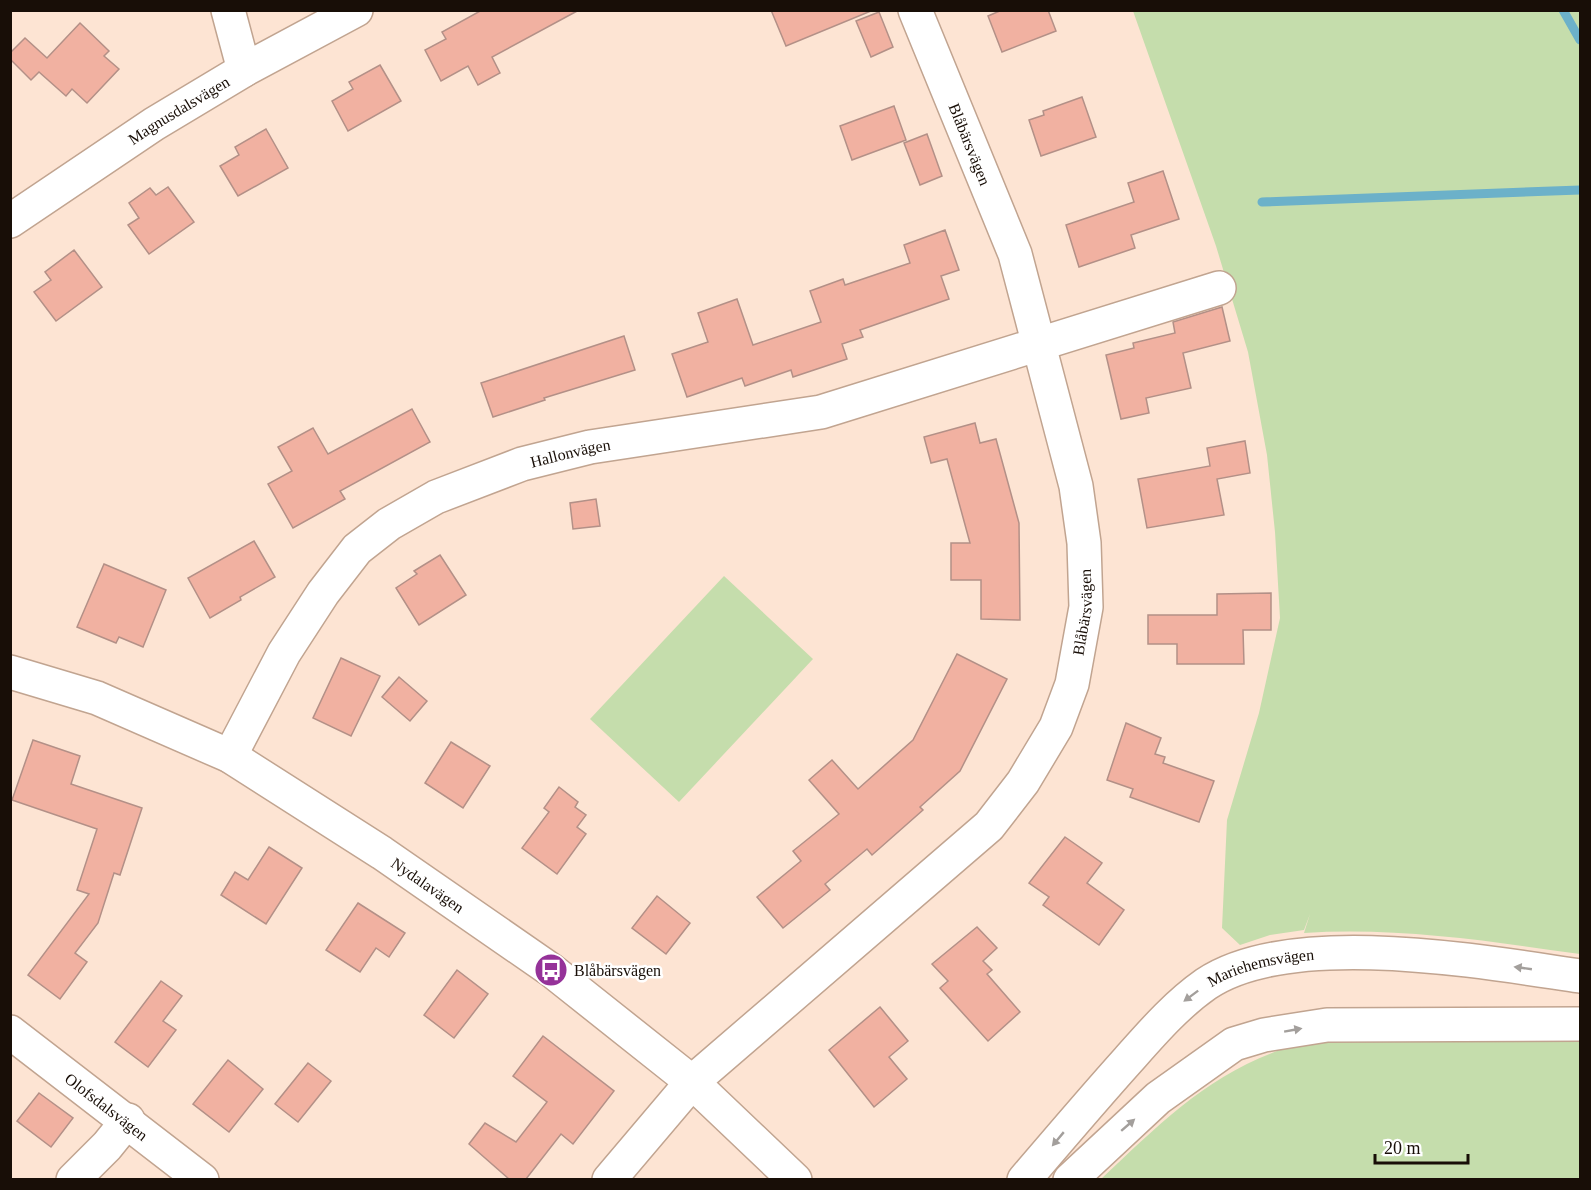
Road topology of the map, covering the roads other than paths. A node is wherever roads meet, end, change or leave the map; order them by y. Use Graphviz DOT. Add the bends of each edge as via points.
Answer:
graph roads {
  1 [pos="228,10"];
  2 [pos="356,10"];
  3 [pos="915,10"];
  4 [pos="244,70"];
  5 [pos="10,220"];
  6 [pos="1219,288"];
  7 [pos="1038,345"];
  8 [pos="10,672"];
  9 [pos="230,756"];
  10 [pos="1581,976"];
  11 [pos="1581,1024"];
  12 [pos="10,1032"];
  13 [pos="692,1082"];
  14 [pos="128,1120"];
  15 [pos="73,1179"];
  16 [pos="202,1179"];
  17 [pos="609,1179"];
  18 [pos="795,1179"];
  19 [pos="1024,1179"];
  20 [pos="1070,1179"];
  1 -- 4 [label="street"];
  2 -- 4 [label="street, Magnusdalsvägen"];
  3 -- 7 [label="street, Blåbärsvägen" via="1015,254"];
  4 -- 5 [label="street, Magnusdalsvägen" via="154,123"];
  6 -- 7 [label="street, Hallonvägen"];
  7 -- 9 [label="street, Hallonvägen" via="821,412 590,447 522,464 436,497 389,524 351,558 323,593 284,653"];
  7 -- 13 [label="street, Blåbärsvägen" via="1076,486 1084,543 1086,607 1072,684 1056,727 1023,782 989,826"];
  8 -- 9 [label="street, Nydalavägen" via="97,698"];
  9 -- 13 [label="street, Nydalavägen" via="508,939"];
  10 -- 19 [label="street, Mariehemsvägen, one-way" via="1455,958 1341,953 1267,960 1238,970 1208,983 1179,1005"];
  20 -- 11 [label="street, one-way" via="1158,1098 1234,1044 1327,1025"];
  12 -- 14 [label="street, Olofsdalsvägen"];
  13 -- 17 [label="street, Blåbärsvägen"];
  13 -- 18 [label="street, Nydalavägen"];
  14 -- 15 [label="street"];
  14 -- 16 [label="street, Olofsdalsvägen"];
}
